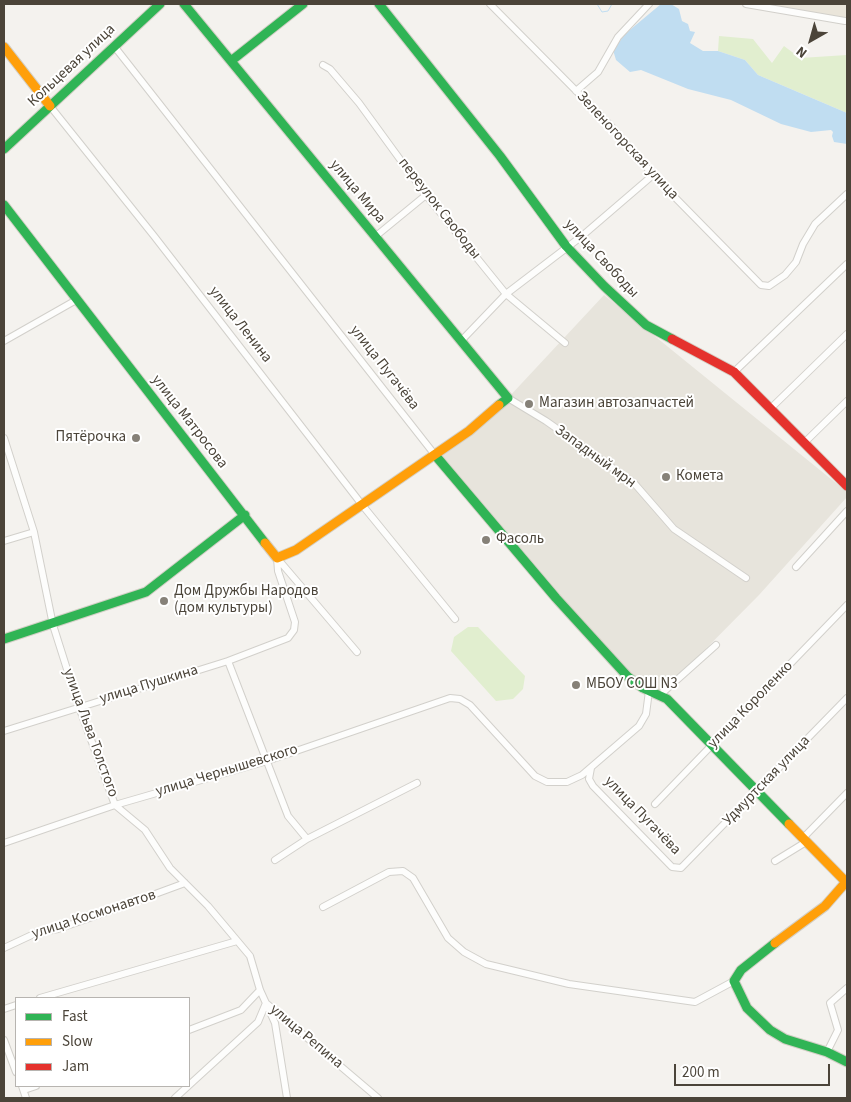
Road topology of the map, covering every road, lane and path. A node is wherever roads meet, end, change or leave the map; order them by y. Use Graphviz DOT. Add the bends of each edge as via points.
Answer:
graph roads {
  1 [pos="160,4"];
  2 [pos="184,4"];
  3 [pos="303,4"];
  4 [pos="379,4"];
  5 [pos="490,4"];
  6 [pos="649,4"];
  7 [pos="746,4"];
  8 [pos="845,21"];
  9 [pos="114,46"];
  10 [pos="4,47"];
  11 [pos="231,61"];
  12 [pos="323,65"];
  13 [pos="576,91"];
  14 [pos="50,106"];
  15 [pos="4,149"];
  16 [pos="653,175"];
  17 [pos="426,194"];
  18 [pos="847,194"];
  19 [pos="4,205"];
  20 [pos="376,236"];
  21 [pos="566,246"];
  22 [pos="847,264"];
  23 [pos="506,294"];
  24 [pos="78,299"];
  25 [pos="847,334"];
  26 [pos="4,341"];
  27 [pos="461,341"];
  28 [pos="565,343"];
  29 [pos="734,372"];
  30 [pos="508,398"];
  31 [pos="847,401"];
  32 [pos="770,408"];
  33 [pos="4,438"];
  34 [pos="804,442"];
  35 [pos="435,455"];
  36 [pos="847,486"];
  37 [pos="363,506"];
  38 [pos="847,511"];
  39 [pos="245,515"];
  40 [pos="34,532"];
  41 [pos="4,541"];
  42 [pos="276,558"];
  43 [pos="796,567"];
  44 [pos="746,578"];
  45 [pos="847,605"];
  46 [pos="455,619"];
  47 [pos="52,625"];
  48 [pos="4,640"];
  49 [pos="716,645"];
  50 [pos="357,652"];
  51 [pos="228,661"];
  52 [pos="649,690"];
  53 [pos="660,695"];
  54 [pos="847,698"];
  55 [pos="79,707"];
  56 [pos="4,731"];
  57 [pos="712,746"];
  58 [pos="267,761"];
  59 [pos="592,768"];
  60 [pos="417,783"];
  61 [pos="757,792"];
  62 [pos="847,793"];
  63 [pos="655,804"];
  64 [pos="115,805"];
  65 [pos="307,839"];
  66 [pos="804,840"];
  67 [pos="4,843"];
  68 [pos="275,860"];
  69 [pos="775,861"];
  70 [pos="687,863"];
  71 [pos="184,883"];
  72 [pos="847,883"];
  73 [pos="323,907"];
  74 [pos="237,941"];
  75 [pos="4,948"];
  76 [pos="734,981"];
  77 [pos="847,988"];
  78 [pos="260,990"];
  79 [pos="43,997"];
  80 [pos="266,1003"];
  81 [pos="190,1030"];
  82 [pos="4,1040"];
  83 [pos="827,1052"];
  84 [pos="847,1062"];
  85 [pos="15,1069"];
  86 [pos="190,1084"];
  87 [pos="187,1087"];
  88 [pos="23,1088"];
  89 [pos="26,1098"];
  90 [pos="175,1098"];
  91 [pos="287,1098"];
  92 [pos="378,1098"];
  1 -- 9 [label="street, Кольцевая улица"];
  2 -- 11 [label="street, улица Мира"];
  3 -- 11 [label="street"];
  4 -- 21 [label="street, улица Свободы" via="500,156"];
  5 -- 13 [label="street, Зеленогорская улица"];
  6 -- 13 [label="street" via="618,37 598,72"];
  7 -- 8 [label="street"];
  9 -- 14 [label="street, Кольцевая улица"];
  9 -- 35 [label="street, улица Пугачёва"];
  10 -- 14 [label="street, улица Ленина"];
  11 -- 20 [label="street, улица Мира"];
  12 -- 17 [label="street, переулок Свободы" via="360,103"];
  13 -- 16 [label="street, Зеленогорская улица"];
  14 -- 15 [label="street, Кольцевая улица"];
  14 -- 37 [label="street, улица Ленина"];
  16 -- 18 [label="street, Зеленогорская улица" via="755,282 765,286 777,283 785,275 796,262 815,224"];
  16 -- 21 [label="street"];
  17 -- 20 [label="street"];
  17 -- 23 [label="street, переулок Свободы"];
  19 -- 24 [label="street, улица Матросова"];
  20 -- 27 [label="street, улица Мира"];
  21 -- 23 [label="street"];
  21 -- 29 [label="street, улица Свободы" via="646,325"];
  22 -- 29 [label="street"];
  23 -- 27 [label="street"];
  23 -- 28 [label="street, переулок Свободы"];
  24 -- 26 [label="street"];
  24 -- 39 [label="street, улица Матросова"];
  25 -- 32 [label="street"];
  27 -- 30 [label="street, улица Мира"];
  29 -- 32 [label="street, улица Свободы"];
  30 -- 35 [label="street" via="470,431"];
  30 -- 44 [label="street, Западный мрн" via="634,483 674,529"];
  31 -- 34 [label="street"];
  32 -- 34 [label="street, улица Свободы"];
  33 -- 40 [label="street, улица Льва Толстого"];
  34 -- 36 [label="street, улица Свободы"];
  35 -- 37 [label="street"];
  35 -- 52 [label="street, улица Пугачёва" via="556,598 628,677"];
  37 -- 42 [label="street" via="296,550"];
  37 -- 46 [label="street, улица Ленина"];
  38 -- 43 [label="street"];
  39 -- 42 [label="street, улица Матросова"];
  39 -- 47 [label="street" via="146,592"];
  40 -- 41 [label="street"];
  40 -- 47 [label="street, улица Льва Толстого"];
  42 -- 50 [label="street, улица Матросова"];
  42 -- 51 [label="street, улица Пушкина" via="295,622 291,635"];
  45 -- 57 [label="street, улица Короленко"];
  47 -- 48 [label="street"];
  47 -- 55 [label="street, улица Льва Толстого"];
  49 -- 53 [label="street"];
  51 -- 55 [label="street, улица Пушкина"];
  51 -- 58 [label="street"];
  52 -- 53 [label="street, улица Пугачёва"];
  52 -- 59 [label="street" via="644,720"];
  53 -- 57 [label="street, улица Пугачёва"];
  54 -- 61 [label="street, Удмуртская улица"];
  55 -- 56 [label="street, улица Пушкина"];
  55 -- 64 [label="street, улица Льва Толстого"];
  57 -- 61 [label="street, улица Пугачёва"];
  57 -- 63 [label="street, улица Короленко"];
  58 -- 59 [label="street, улица Чернышевского" via="450,698 470,705 541,779 553,783 567,782"];
  58 -- 64 [label="street, улица Чернышевского"];
  58 -- 65 [label="street" via="290,820"];
  59 -- 70 [label="street, улица Пугачёва" via="589,779 593,786 672,867 681,868"];
  60 -- 65 [label="street"];
  61 -- 66 [label="street, улица Пугачёва"];
  61 -- 70 [label="street, Удмуртская улица"];
  62 -- 66 [label="street"];
  64 -- 67 [label="street, улица Чернышевского"];
  64 -- 71 [label="street, улица Льва Толстого" via="145,830"];
  65 -- 68 [label="street"];
  66 -- 69 [label="street"];
  66 -- 72 [label="street, улица Пугачёва"];
  71 -- 74 [label="street, улица Льва Толстого"];
  71 -- 75 [label="street, улица Космонавтов" via="90,918 36,933"];
  72 -- 76 [label="street" via="826,906 758,954"];
  73 -- 76 [label="street" via="390,872 408,873 448,938 464,952 486,964 569,984 695,1002"];
  74 -- 78 [label="street, улица Льва Толстого" via="250,956"];
  74 -- 79 [label="street"];
  76 -- 83 [label="street" via="747,1008 770,1030 785,1039"];
  77 -- 83 [label="street" via="830,1003 838,1030"];
  78 -- 80 [label="street, улица Льва Толстого"];
  78 -- 81 [label="street" via="241,1010"];
  80 -- 86 [label="street, улица Репина" via="258,1022"];
  80 -- 91 [label="street, улица Льва Толстого" via="275,1023"];
  80 -- 92 [label="street, улица Репина"];
  82 -- 85 [label="street"];
  83 -- 84 [label="street"];
  87 -- 90 [label="street, улица Репина"];
  88 -- 89 [label="street"];
}
